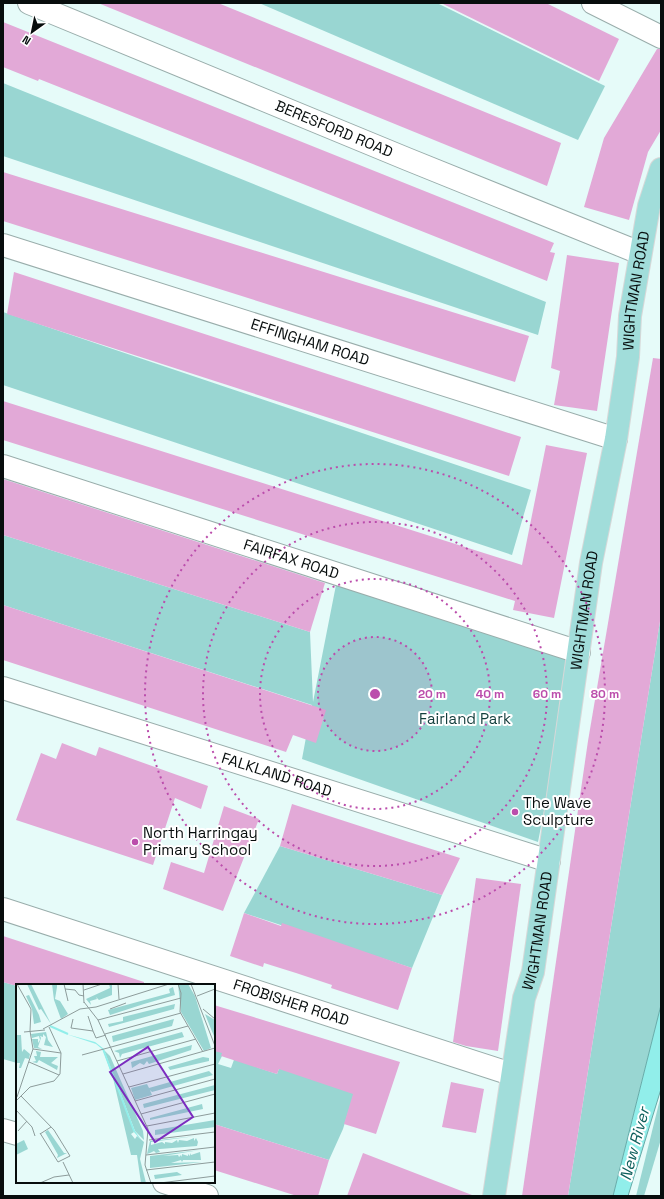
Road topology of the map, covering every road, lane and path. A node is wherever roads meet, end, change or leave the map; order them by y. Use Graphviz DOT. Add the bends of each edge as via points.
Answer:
graph roads {
  1 [pos="29,3"];
  2 [pos="593,3"];
  3 [pos="661,36"];
  4 [pos="661,169"];
  5 [pos="3,245"];
  6 [pos="640,253"];
  7 [pos="616,439"];
  8 [pos="3,466"];
  9 [pos="579,652"];
  10 [pos="3,688"];
  11 [pos="550,861"];
  12 [pos="3,909"];
  13 [pos="511,1074"];
  14 [pos="3,1130"];
  15 [pos="16,1134"];
  16 [pos="167,1183"];
  17 [pos="207,1196"];
  18 [pos="494,1196"];
  1 -- 6 [label="street, BERESFORD ROAD"];
  2 -- 3 [label="street"];
  4 -- 6 [label="main road, WIGHTMAN ROAD" via="649,206"];
  5 -- 7 [label="street, EFFINGHAM ROAD"];
  6 -- 7 [label="main road, WIGHTMAN ROAD"];
  7 -- 9 [label="main road, WIGHTMAN ROAD" via="591,563"];
  8 -- 9 [label="street, FAIRFAX ROAD"];
  9 -- 11 [label="main road, WIGHTMAN ROAD"];
  10 -- 11 [label="street, FALKLAND ROAD"];
  11 -- 13 [label="main road, WIGHTMAN ROAD" via="532,972 524,998"];
  12 -- 13 [label="street, FROBISHER ROAD"];
  13 -- 18 [label="main road, WIGHTMAN ROAD"];
  14 -- 15 [label="street"];
  16 -- 17 [label="street"];
}
